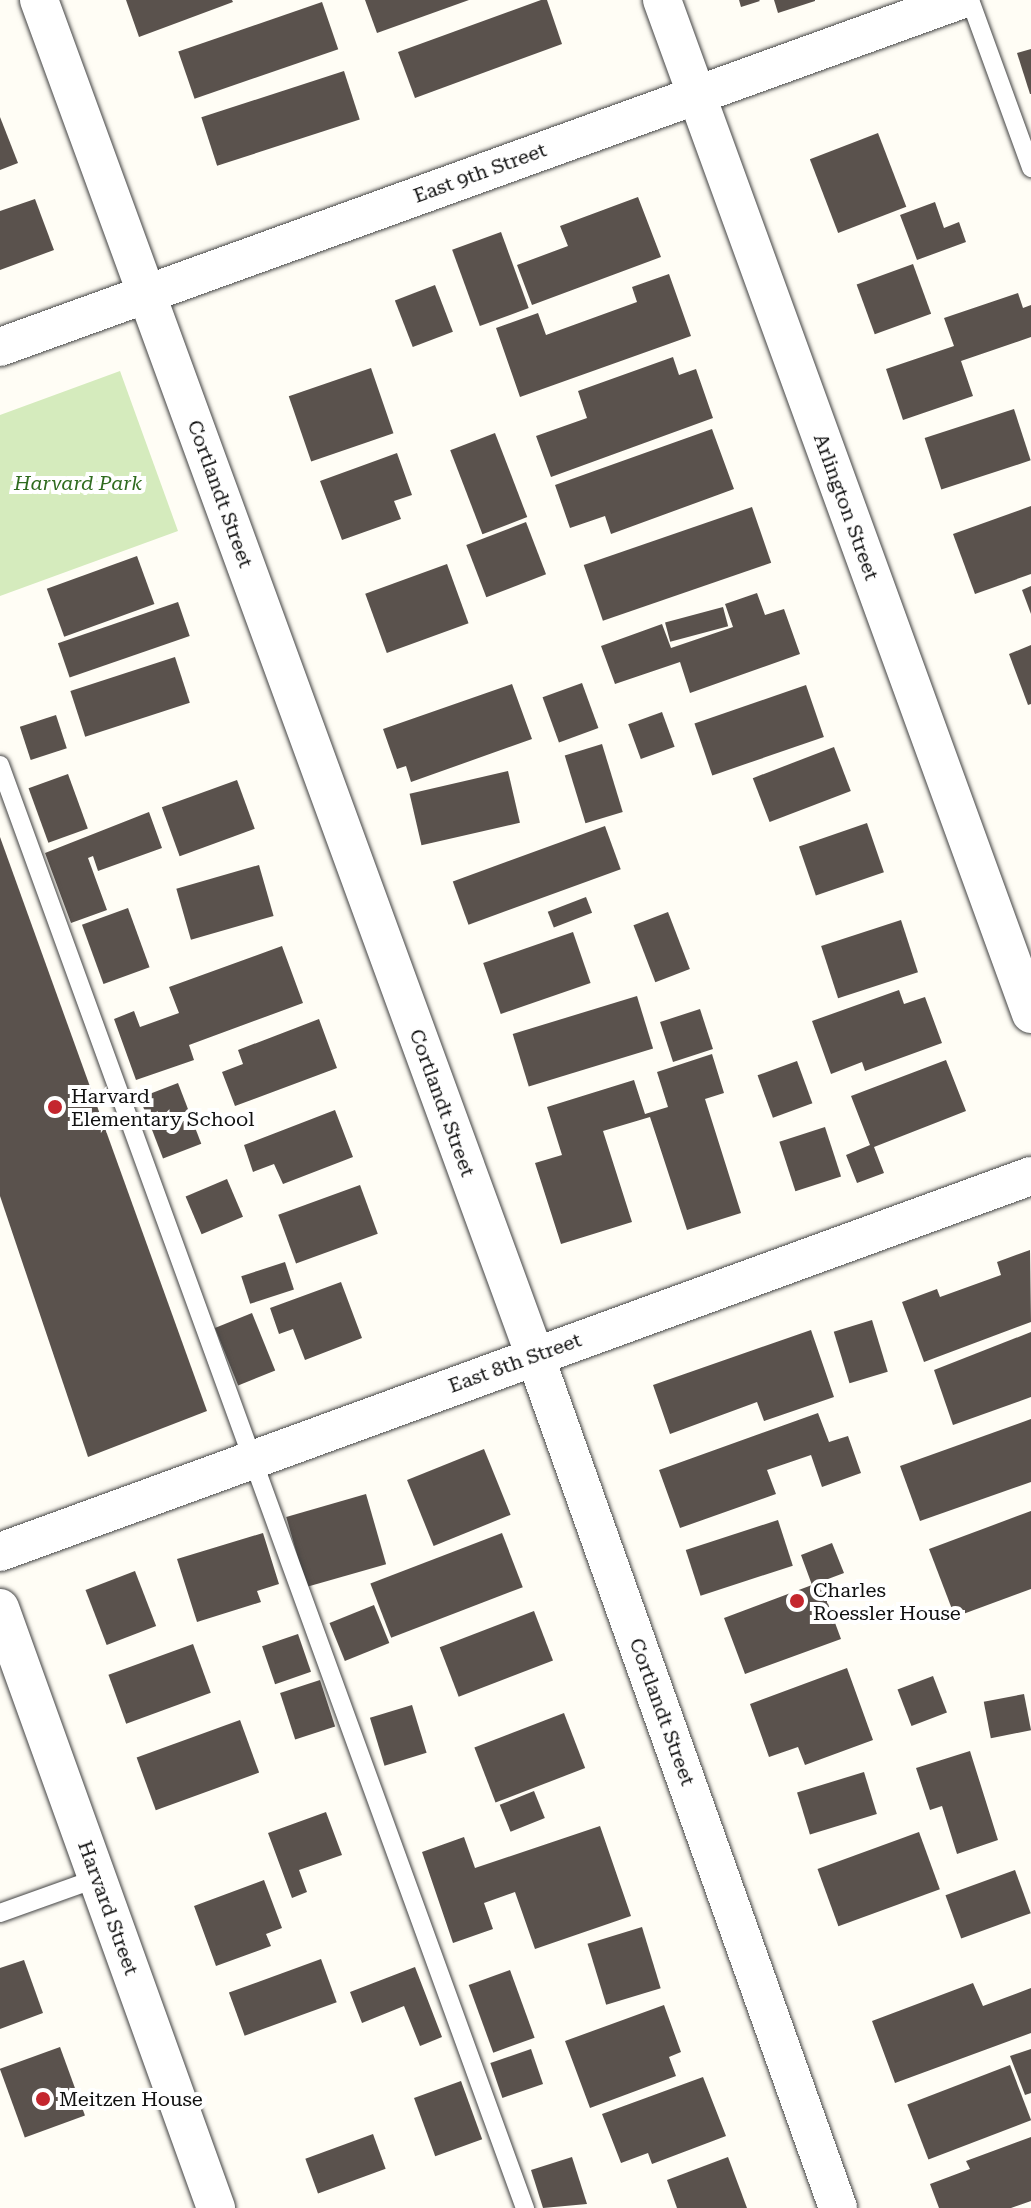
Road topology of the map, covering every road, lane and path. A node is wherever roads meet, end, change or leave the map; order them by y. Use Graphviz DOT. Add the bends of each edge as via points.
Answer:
graph roads {
  1 [pos="39,0"];
  2 [pos="662,0"];
  3 [pos="960,0"];
  4 [pos="970,0"];
  5 [pos="696,95"];
  6 [pos="1031,168"];
  7 [pos="148,293"];
  8 [pos="0,347"];
  9 [pos="0,765"];
  10 [pos="1031,1014"];
  11 [pos="1031,1176"];
  12 [pos="535,1356"];
  13 [pos="250,1460"];
  14 [pos="0,1552"];
  15 [pos="0,1608"];
  16 [pos="98,1878"];
  17 [pos="0,1913"];
  18 [pos="216,2208"];
  19 [pos="525,2208"];
  20 [pos="838,2208"];
  1 -- 7 [label="street, Cortlandt Street"];
  2 -- 5 [label="street, Arlington Street"];
  3 -- 5 [label="street, East 9th Street"];
  4 -- 6 [label="lane"];
  5 -- 7 [label="street, East 9th Street"];
  5 -- 10 [label="street, Arlington Street"];
  7 -- 8 [label="street, East 9th Street"];
  7 -- 12 [label="street, Cortlandt Street"];
  9 -- 13 [label="lane"];
  11 -- 12 [label="street, East 8th Street"];
  12 -- 13 [label="street, East 8th Street"];
  12 -- 20 [label="street, Cortlandt Street"];
  13 -- 14 [label="street, East 8th Street"];
  13 -- 19 [label="lane"];
  15 -- 16 [label="street, Harvard Street"];
  16 -- 17 [label="lane"];
  16 -- 18 [label="street, Harvard Street"];
}
